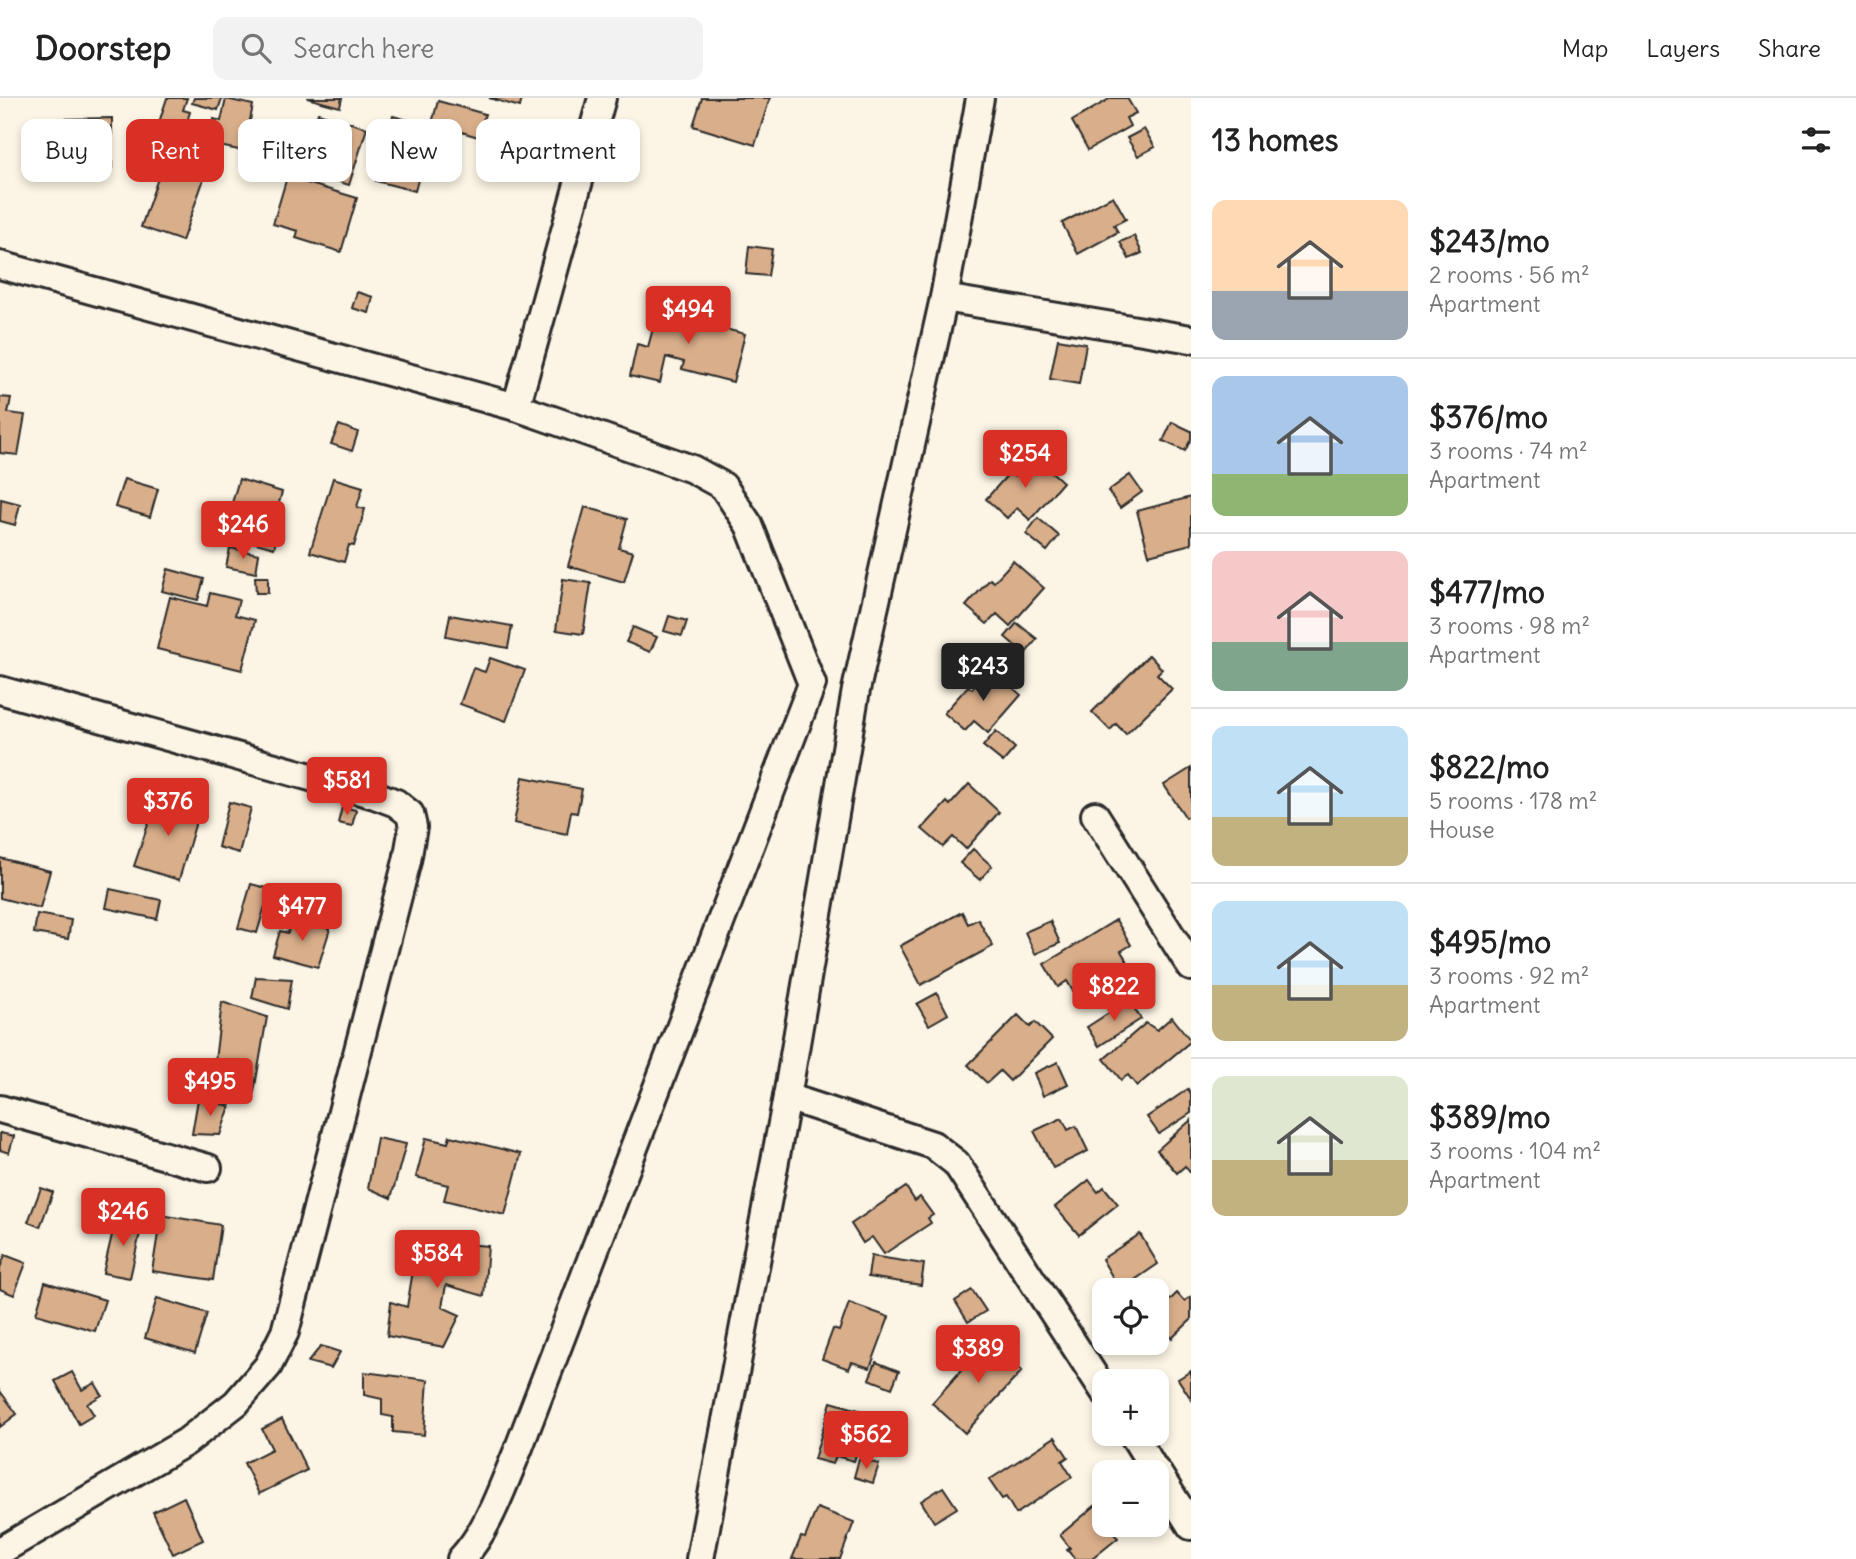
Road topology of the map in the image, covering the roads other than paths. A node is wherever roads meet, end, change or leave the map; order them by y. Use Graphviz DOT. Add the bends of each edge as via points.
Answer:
graph roads {
  1 [pos="602,98"];
  2 [pos="980,98"];
  3 [pos="0,265"];
  4 [pos="944,298"];
  5 [pos="1191,339"];
  6 [pos="516,407"];
  7 [pos="812,684"];
  8 [pos="0,690"];
  9 [pos="856,690"];
  10 [pos="1095,815"];
  11 [pos="1191,967"];
  12 [pos="787,1097"];
  13 [pos="0,1109"];
  14 [pos="208,1168"];
  15 [pos="1092,1373"];
  16 [pos="1169,1491"];
  17 [pos="1191,1526"];
  18 [pos="0,1551"];
  19 [pos="461,1559"];
  20 [pos="700,1559"];
  1 -- 6 [label="street"];
  2 -- 4 [label="street"];
  3 -- 6 [label="street"];
  4 -- 5 [label="street"];
  4 -- 9 [label="street"];
  6 -- 7 [label="street" via="692,469 723,486 748,525"];
  7 -- 9 [label="street"];
  7 -- 19 [label="street" via="518,1450 496,1504"];
  8 -- 18 [label="street" via="375,794 410,814 412,827 285,1332 268,1366 236,1403 186,1443"];
  9 -- 12 [label="street"];
  10 -- 11 [label="street"];
  12 -- 15 [label="street" via="933,1145 956,1163"];
  12 -- 20 [label="street"];
  13 -- 14 [label="street"];
  16 -- 17 [label="street"];
}
